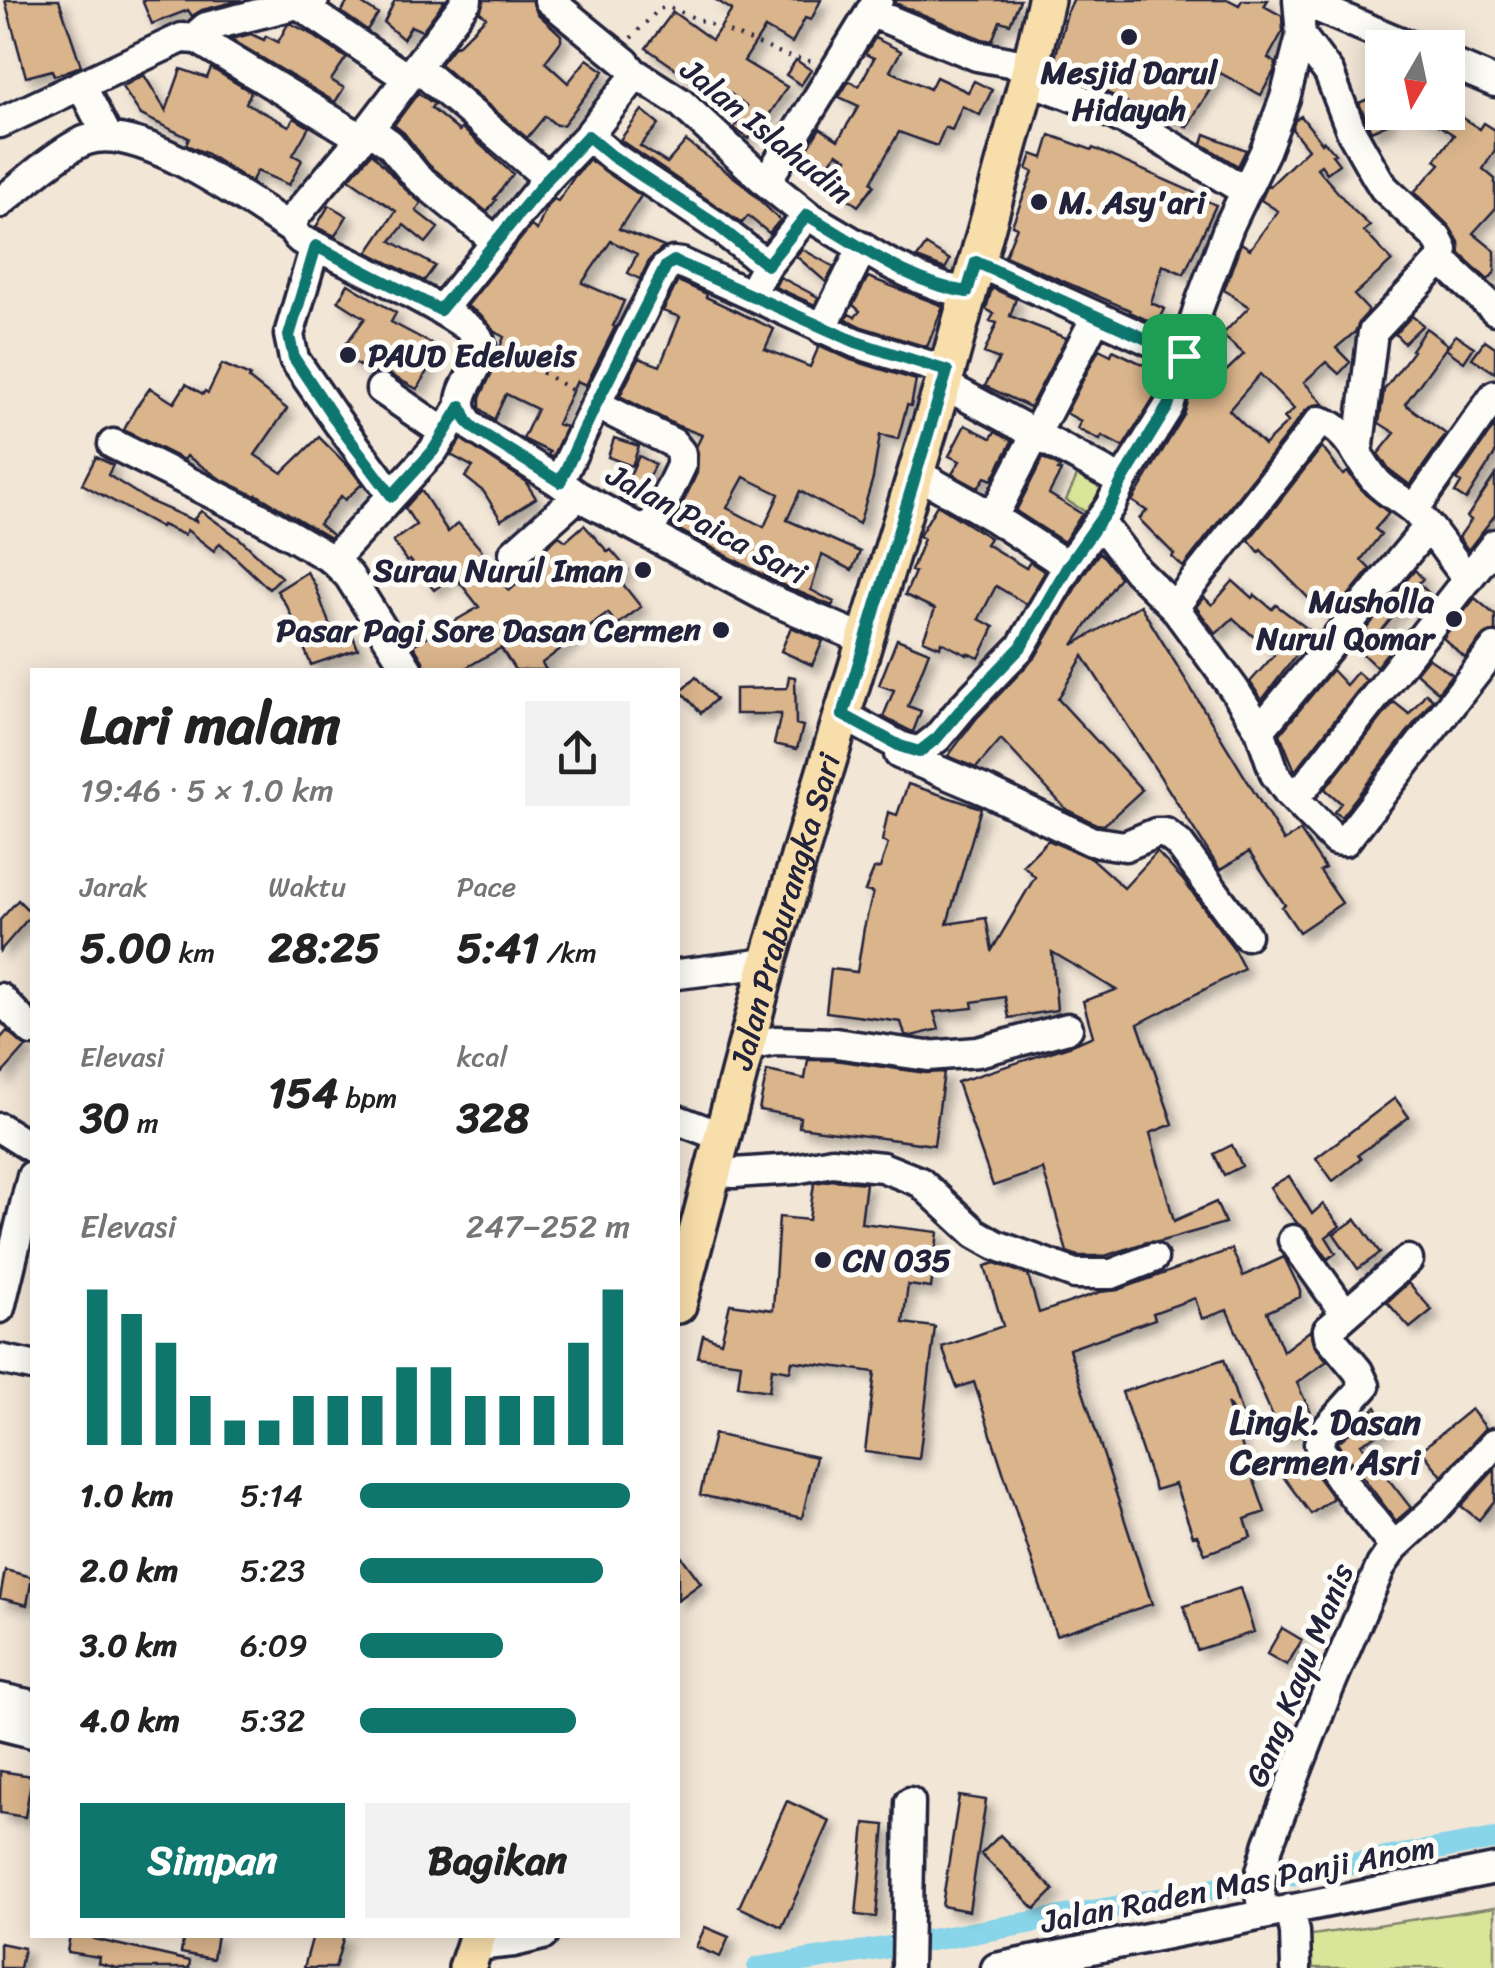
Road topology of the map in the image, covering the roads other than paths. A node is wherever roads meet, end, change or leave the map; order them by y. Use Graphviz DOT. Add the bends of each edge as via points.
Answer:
graph roads {
  1 [pos="467,0"];
  2 [pos="549,0"];
  3 [pos="1046,0"];
  4 [pos="1299,0"];
  5 [pos="308,2"];
  6 [pos="874,6"];
  7 [pos="1371,30"];
  8 [pos="198,36"];
  9 [pos="1301,36"];
  10 [pos="624,63"];
  11 [pos="1465,69"];
  12 [pos="412,72"];
  13 [pos="1029,74"];
  14 [pos="1495,82"];
  15 [pos="82,85"];
  16 [pos="0,123"];
  17 [pos="365,134"];
  18 [pos="588,136"];
  19 [pos="108,138"];
  20 [pos="548,178"];
  21 [pos="766,182"];
  22 [pos="1245,191"];
  23 [pos="0,202"];
  24 [pos="807,215"];
  25 [pos="303,239"];
  26 [pos="496,241"];
  27 [pos="862,247"];
  28 [pos="1440,260"];
  29 [pos="767,265"];
  30 [pos="972,277"];
  31 [pos="750,295"];
  32 [pos="440,310"];
  33 [pos="1495,310"];
  34 [pos="1096,317"];
  35 [pos="822,328"];
  36 [pos="1184,356"];
  37 [pos="945,378"];
  38 [pos="381,389"];
  39 [pos="1495,395"];
  40 [pos="596,404"];
  41 [pos="461,406"];
  42 [pos="446,433"];
  43 [pos="1035,436"];
  44 [pos="113,444"];
  45 [pos="1358,452"];
  46 [pos="916,473"];
  47 [pos="1122,481"];
  48 [pos="569,489"];
  49 [pos="392,496"];
  50 [pos="993,517"];
  51 [pos="1421,519"];
  52 [pos="1100,521"];
  53 [pos="649,533"];
  54 [pos="1495,544"];
  55 [pos="514,553"];
  56 [pos="332,560"];
  57 [pos="1068,566"];
  58 [pos="1468,580"];
  59 [pos="1174,607"];
  60 [pos="866,640"];
  61 [pos="1495,648"];
  62 [pos="407,668"];
  63 [pos="841,722"];
  64 [pos="1260,730"];
  65 [pos="1288,792"];
  66 [pos="1246,935"];
  67 [pos="768,963"];
  68 [pos="680,974"];
  69 [pos="0,998"];
  70 [pos="1068,1028"];
  71 [pos="30,1029"];
  72 [pos="746,1046"];
  73 [pos="680,1121"];
  74 [pos="0,1128"];
  75 [pos="723,1137"];
  76 [pos="30,1147"];
  77 [pos="713,1172"];
  78 [pos="30,1184"];
  79 [pos="1293,1240"];
  80 [pos="1153,1258"];
  81 [pos="1408,1260"];
  82 [pos="680,1296"];
  83 [pos="0,1308"];
  84 [pos="1345,1313"];
  85 [pos="0,1342"];
  86 [pos="30,1350"];
  87 [pos="0,1359"];
  88 [pos="30,1366"];
  89 [pos="1495,1444"];
  90 [pos="1394,1547"];
  91 [pos="0,1698"];
  92 [pos="30,1705"];
  93 [pos="0,1726"];
  94 [pos="30,1733"];
  95 [pos="910,1802"];
  96 [pos="1495,1868"];
  97 [pos="1268,1897"];
  98 [pos="531,1938"];
  99 [pos="473,1950"];
  100 [pos="1058,1962"];
  101 [pos="907,1967"];
  102 [pos="996,1968"];
  103 [pos="1296,1968"];
  1 -- 12 [label="street"];
  2 -- 10 [label="street, Jalan Islahudin"];
  3 -- 13 [label="main road, Jalan Praburangka Sari"];
  4 -- 7 [label="street"];
  4 -- 9 [label="street"];
  5 -- 8 [label="street" via="206,27"];
  5 -- 12 [label="street"];
  6 -- 13 [label="street"];
  6 -- 21 [label="street"];
  8 -- 15 [label="street"];
  8 -- 17 [label="street"];
  9 -- 22 [label="street" via="1285,98"];
  9 -- 28 [label="street" via="1329,72 1377,177 1437,238"];
  10 -- 18 [label="street" via="629,86"];
  10 -- 21 [label="street, Jalan Islahudin" via="680,103"];
  11 -- 14 [label="street"];
  12 -- 17 [label="street"];
  12 -- 20 [label="street"];
  13 -- 22 [label="street" via="1132,122"];
  13 -- 30 [label="main road, Jalan Praburangka Sari"];
  15 -- 16 [label="street"];
  15 -- 19 [label="street"];
  17 -- 25 [label="street" via="296,215"];
  17 -- 26 [label="street" via="390,144 417,177"];
  18 -- 20 [label="street"];
  18 -- 29 [label="street"];
  19 -- 23 [label="street" via="73,147"];
  19 -- 25 [label="street" via="164,152"];
  20 -- 26 [label="street"];
  21 -- 24 [label="street, Jalan Islahudin"];
  22 -- 36 [label="street"];
  24 -- 27 [label="street, Jalan Islahudin"];
  24 -- 29 [label="street"];
  25 -- 32 [label="street"];
  25 -- 49 [label="street" via="289,336 294,358"];
  26 -- 32 [label="street"];
  27 -- 30 [label="street, Jalan Islahudin" via="946,288"];
  27 -- 35 [label="street"];
  28 -- 33 [label="street"];
  28 -- 45 [label="street" via="1373,332"];
  29 -- 31 [label="street"];
  30 -- 34 [label="street, Jalan Islahudin"];
  30 -- 37 [label="main road, Jalan Praburangka Sari"];
  31 -- 35 [label="street"];
  31 -- 40 [label="street" via="671,262"];
  32 -- 41 [label="street" via="480,342"];
  34 -- 36 [label="street, Jalan Islahudin"];
  34 -- 43 [label="street"];
  35 -- 37 [label="street"];
  36 -- 47 [label="street" via="1168,406"];
  37 -- 43 [label="street"];
  37 -- 46 [label="main road, Jalan Praburangka Sari"];
  38 -- 42 [label="street"];
  39 -- 51 [label="street"];
  40 -- 48 [label="street"];
  40 -- 53 [label="street" via="674,443 681,453"];
  41 -- 42 [label="street"];
  41 -- 48 [label="street, Jalan Paica Sari" via="475,429"];
  42 -- 49 [label="street"];
  43 -- 47 [label="street"];
  43 -- 50 [label="street"];
  44 -- 56 [label="street"];
  45 -- 51 [label="street" via="1381,487"];
  45 -- 59 [label="street" via="1334,426 1317,422"];
  46 -- 50 [label="street"];
  46 -- 60 [label="main road, Jalan Praburangka Sari"];
  47 -- 52 [label="street"];
  48 -- 53 [label="street, Jalan Paica Sari"];
  48 -- 55 [label="street"];
  49 -- 56 [label="street"];
  50 -- 57 [label="street"];
  51 -- 58 [label="street"];
  51 -- 64 [label="street"];
  52 -- 57 [label="street"];
  52 -- 59 [label="street"];
  53 -- 60 [label="street, Jalan Paica Sari" via="772,600"];
  54 -- 58 [label="street"];
  56 -- 62 [label="street" via="350,576"];
  57 -- 63 [label="street" via="1021,647 924,749"];
  58 -- 65 [label="street" via="1309,781"];
  59 -- 64 [label="street"];
  60 -- 63 [label="main road, Jalan Praburangka Sari"];
  61 -- 65 [label="street" via="1345,842 1335,840"];
  63 -- 66 [label="street" via="1091,840 1125,846 1165,833"];
  63 -- 67 [label="main road, Jalan Praburangka Sari"];
  64 -- 65 [label="street"];
  67 -- 68 [label="street"];
  67 -- 72 [label="main road, Jalan Praburangka Sari"];
  69 -- 71 [label="street"];
  70 -- 72 [label="street" via="978,1052 928,1056 835,1043"];
  72 -- 75 [label="main road, Jalan Praburangka Sari"];
  73 -- 75 [label="street"];
  74 -- 76 [label="street"];
  75 -- 77 [label="main road, Jalan Praburangka Sari"];
  77 -- 80 [label="street" via="832,1162 882,1168 920,1182 975,1233 1075,1274 1112,1274"];
  77 -- 82 [label="main road, Jalan Praburangka Sari"];
  78 -- 83 [label="street"];
  79 -- 84 [label="street"];
  81 -- 84 [label="street"];
  84 -- 90 [label="street" via="1328,1333 1365,1386 1322,1435 1321,1451"];
  85 -- 86 [label="street"];
  87 -- 88 [label="street"];
  89 -- 90 [label="street, Gang Kayu Manis"];
  90 -- 97 [label="street, Gang Kayu Manis" via="1326,1695 1269,1843"];
  91 -- 92 [label="street"];
  93 -- 94 [label="street"];
  95 -- 101 [label="street"];
  96 -- 97 [label="street, Jalan Raden Mas Panji Anom"];
  97 -- 100 [label="street, Jalan Raden Mas Panji Anom"];
  97 -- 103 [label="street" via="1295,1932"];
  98 -- 99 [label="street"];
  100 -- 102 [label="street, Jalan Raden Mas Panji Anom"];
}
